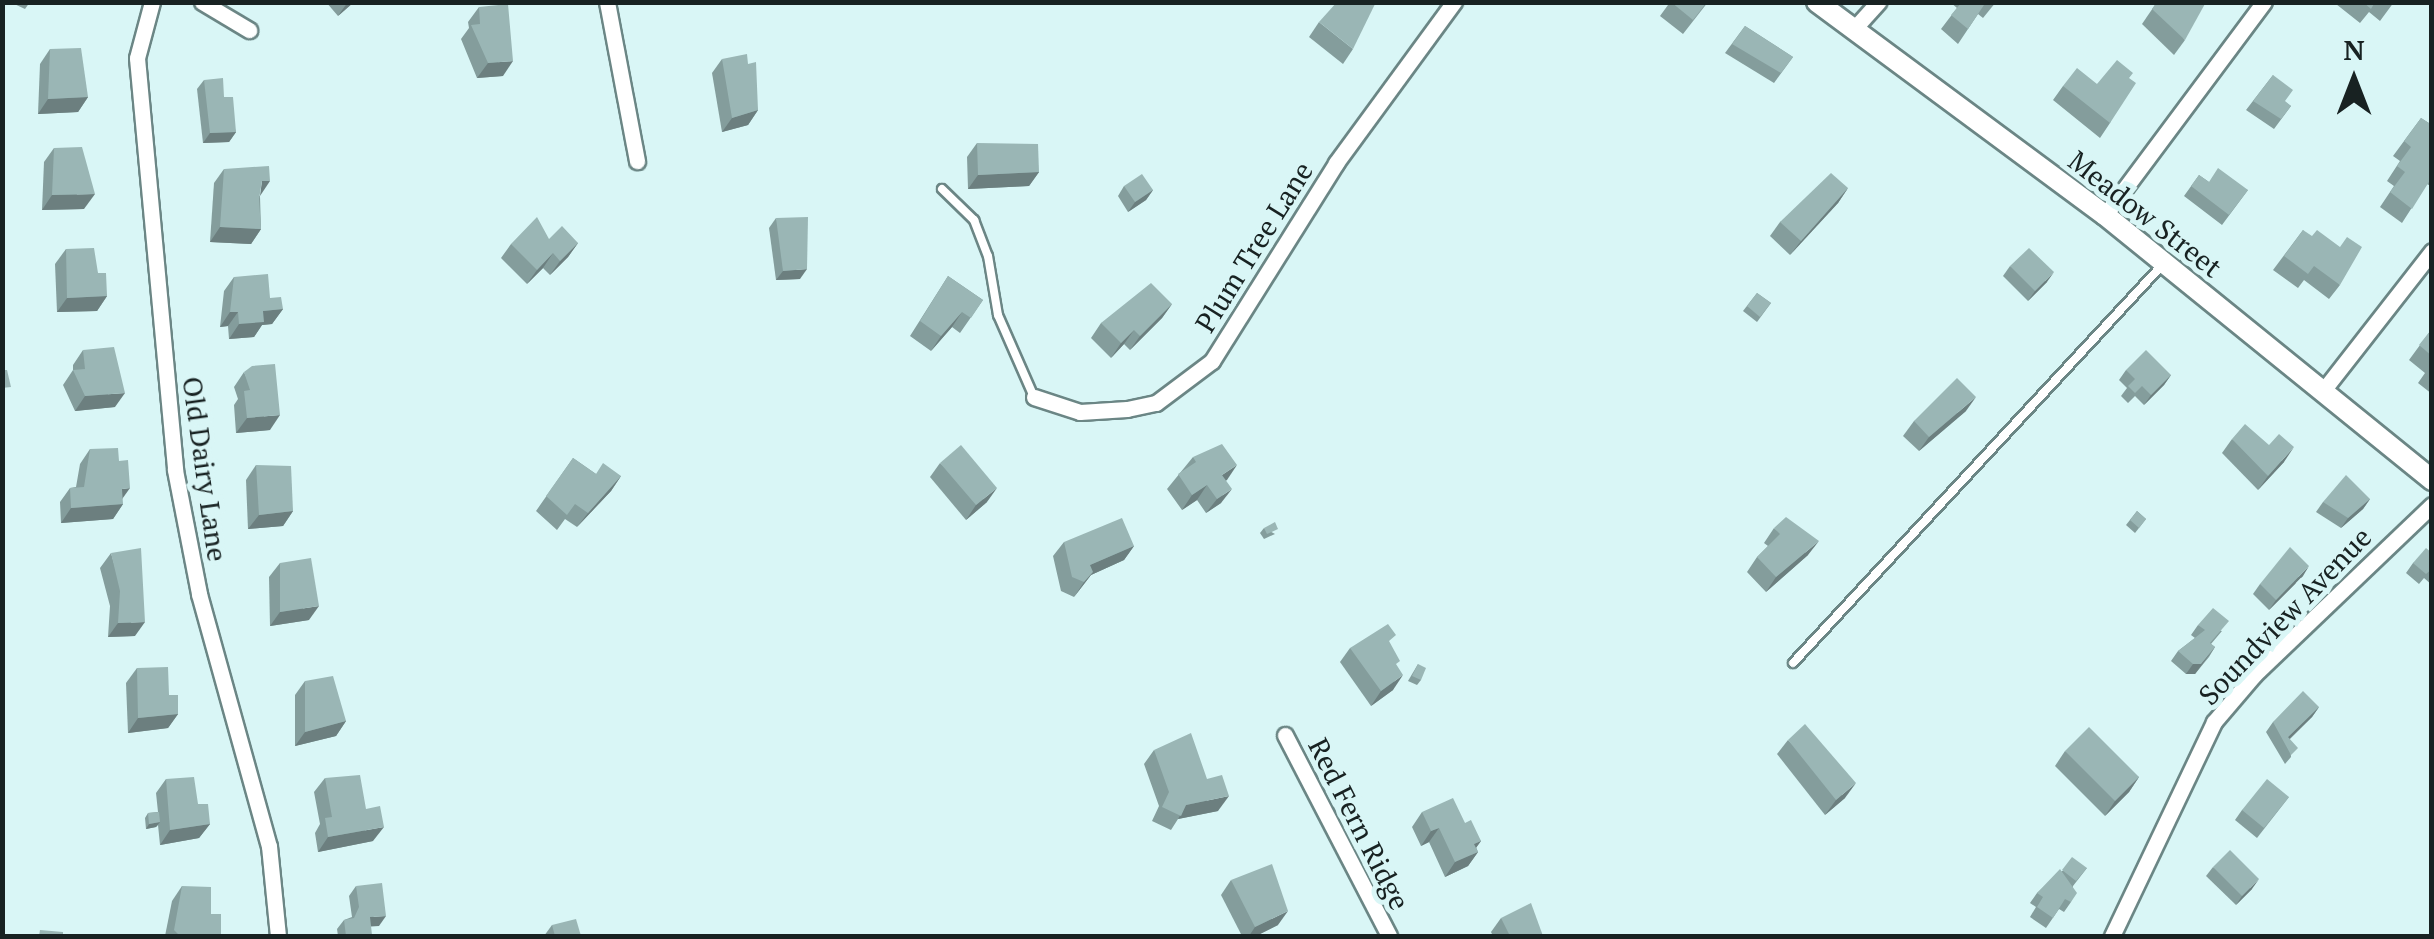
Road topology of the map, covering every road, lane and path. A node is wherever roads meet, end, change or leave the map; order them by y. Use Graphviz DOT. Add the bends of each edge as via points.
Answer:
graph roads {
  1 [pos="152,2"];
  2 [pos="202,2"];
  3 [pos="608,2"];
  4 [pos="1454,2"];
  5 [pos="1817,2"];
  6 [pos="1878,2"];
  7 [pos="2264,2"];
  8 [pos="249,30"];
  9 [pos="1853,30"];
  10 [pos="637,161"];
  11 [pos="942,188"];
  12 [pos="2105,214"];
  13 [pos="2432,251"];
  14 [pos="2164,263"];
  15 [pos="2322,392"];
  16 [pos="1034,397"];
  17 [pos="2432,480"];
  18 [pos="2432,505"];
  19 [pos="1793,663"];
  20 [pos="1285,735"];
  21 [pos="278,936"];
  22 [pos="1389,936"];
  23 [pos="2112,936"];
  1 -- 21 [label="street, Old Dairy Lane" via="137,58 175,470 199,594 269,846"];
  2 -- 8 [label="street"];
  3 -- 10 [label="street"];
  4 -- 16 [label="street, Plum Tree Lane" via="1336,163 1212,361 1156,402 1127,409 1080,412"];
  5 -- 9 [label="street, Meadow Street"];
  6 -- 9 [label="street"];
  7 -- 12 [label="street"];
  9 -- 12 [label="street, Meadow Street"];
  11 -- 16 [label="lane" via="974,220 998,315"];
  12 -- 14 [label="street, Meadow Street"];
  13 -- 15 [label="street"];
  14 -- 15 [label="street, Meadow Street"];
  14 -- 19 [label="lane"];
  15 -- 17 [label="street, Meadow Street"];
  18 -- 23 [label="street, Soundview Avenue" via="2214,722"];
  20 -- 22 [label="street, Red Fern Ridge"];
}
